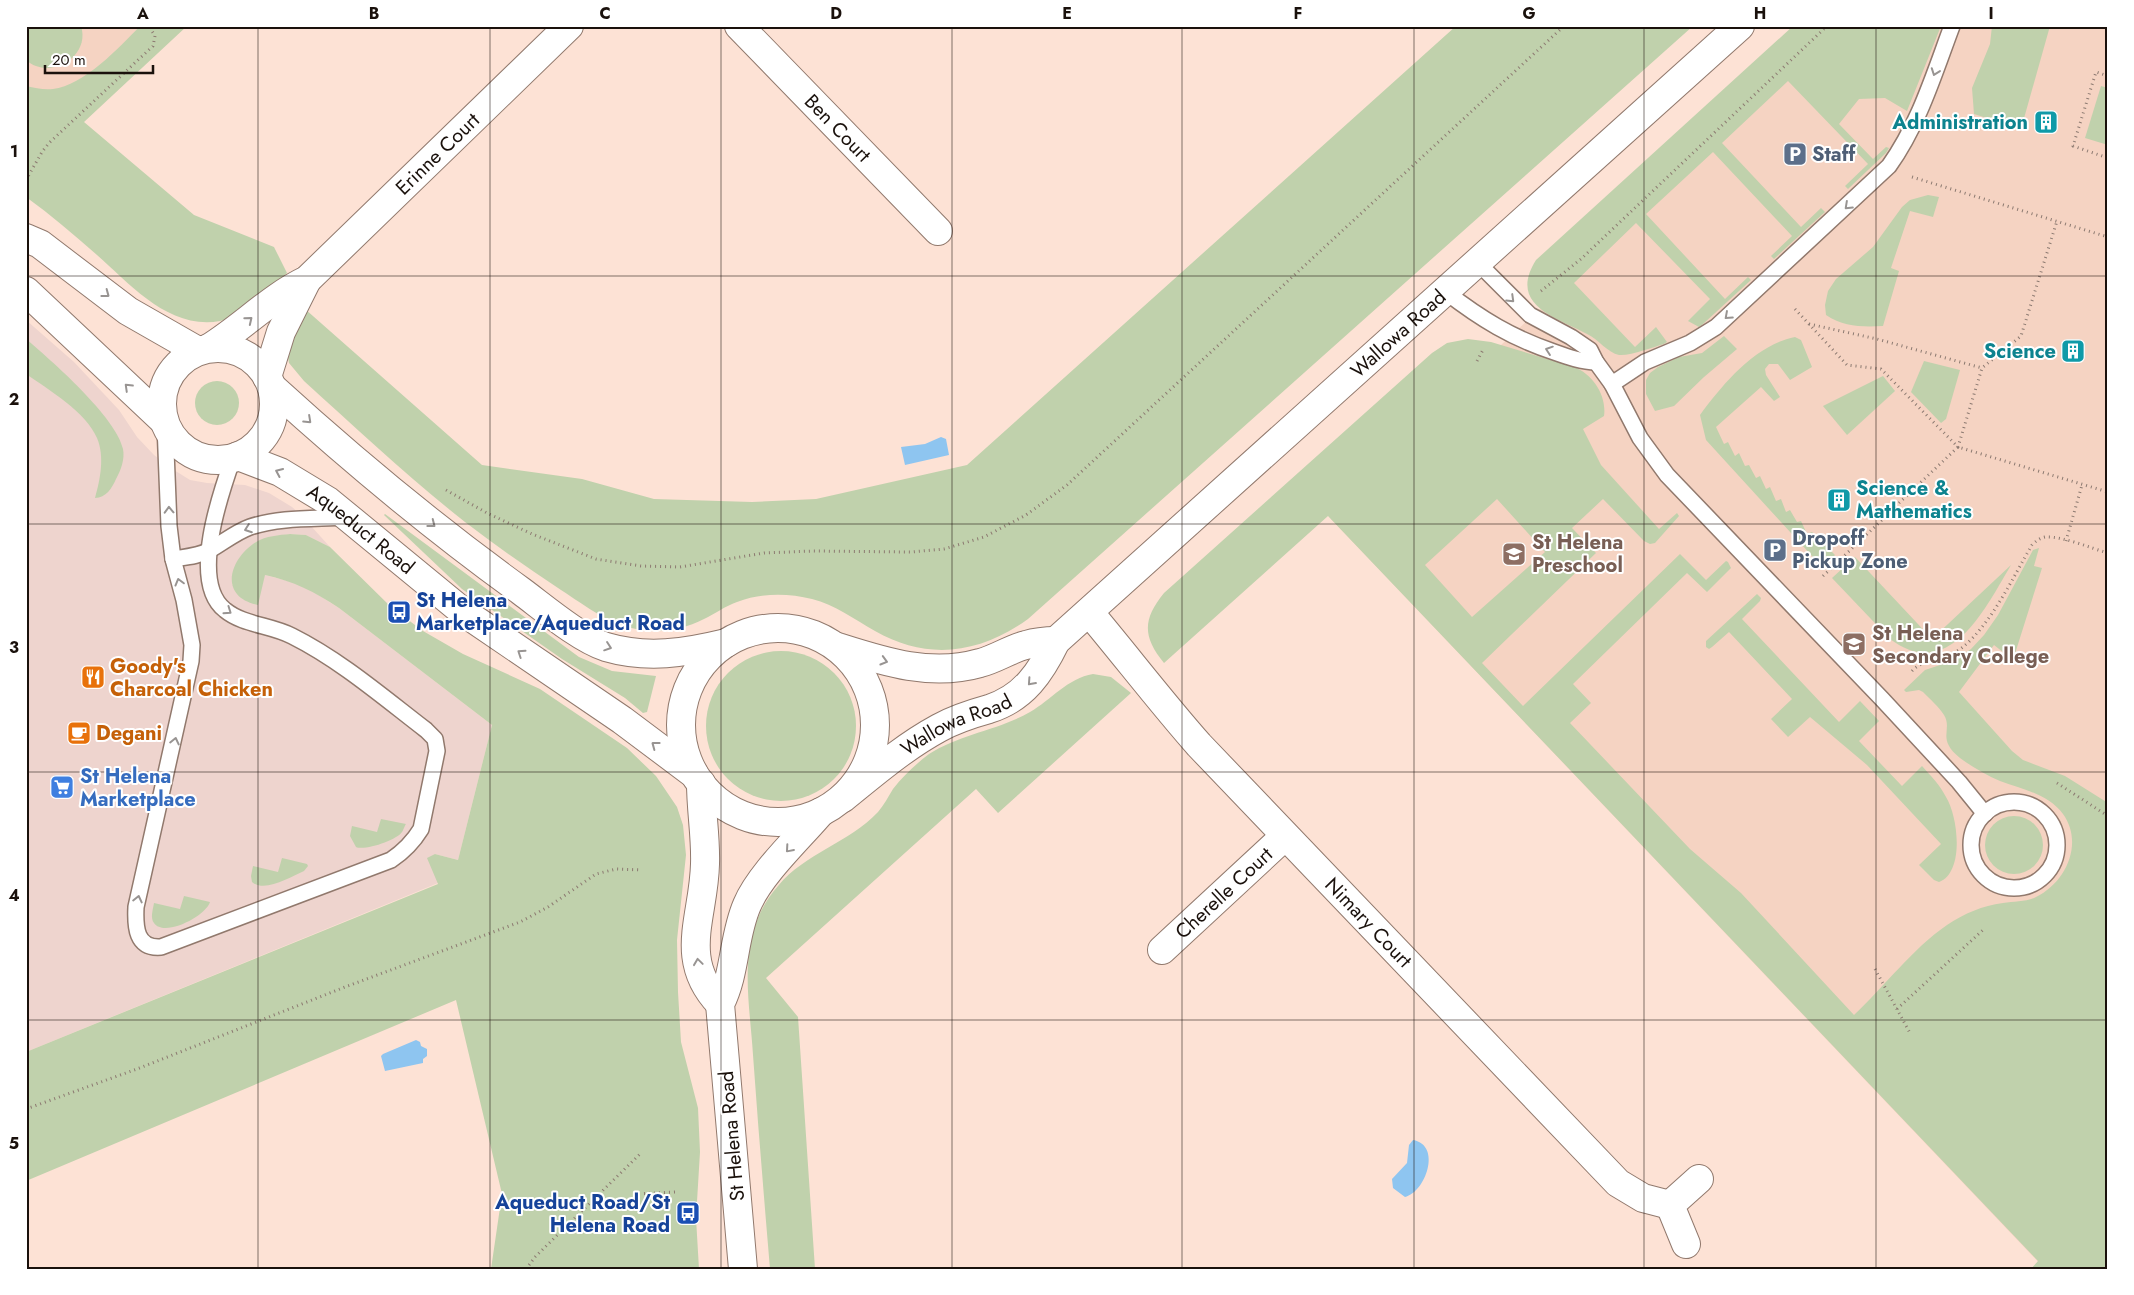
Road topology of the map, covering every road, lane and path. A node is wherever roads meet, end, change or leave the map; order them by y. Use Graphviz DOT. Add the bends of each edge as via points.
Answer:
graph roads {
  1 [pos="149,26"];
  2 [pos="569,26"];
  3 [pos="739,26"];
  4 [pos="1564,26"];
  5 [pos="1740,26"];
  6 [pos="1827,26"];
  7 [pos="1952,26"];
  8 [pos="2108,76"];
  9 [pos="2108,158"];
  10 [pos="1889,166"];
  11 [pos="26,180"];
  12 [pos="2057,222"];
  13 [pos="938,231"];
  14 [pos="2108,237"];
  15 [pos="26,238"];
  16 [pos="1478,264"];
  17 [pos="307,280"];
  18 [pos="26,291"];
  19 [pos="1446,292"];
  20 [pos="1521,308"];
  21 [pos="1795,309"];
  22 [pos="1809,324"];
  23 [pos="1499,329"];
  24 [pos="204,349"];
  25 [pos="1477,361"];
  26 [pos="1596,362"];
  27 [pos="1982,368"];
  28 [pos="270,382"];
  29 [pos="1612,384"];
  30 [pos="164,423"];
  31 [pos="1958,447"];
  32 [pos="235,457"];
  33 [pos="2082,485"];
  34 [pos="440,486"];
  35 [pos="2108,492"];
  36 [pos="1899,503"];
  37 [pos="348,517"];
  38 [pos="1883,519"];
  39 [pos="2066,541"];
  40 [pos="209,551"];
  41 [pos="2108,553"];
  42 [pos="173,559"];
  43 [pos="1823,576"];
  44 [pos="1089,612"];
  45 [pos="1056,641"];
  46 [pos="727,642"];
  47 [pos="837,647"];
  48 [pos="1912,671"];
  49 [pos="698,779"];
  50 [pos="2058,783"];
  51 [pos="832,805"];
  52 [pos="1985,814"];
  53 [pos="2108,816"];
  54 [pos="1285,836"];
  55 [pos="642,870"];
  56 [pos="1984,929"];
  57 [pos="1162,950"];
  58 [pos="1875,969"];
  59 [pos="720,1004"];
  60 [pos="1897,1009"];
  61 [pos="1910,1033"];
  62 [pos="26,1109"];
  63 [pos="640,1154"];
  64 [pos="1699,1179"];
  65 [pos="675,1192"];
  66 [pos="634,1194"];
  67 [pos="1670,1205"];
  68 [pos="1686,1244"];
  69 [pos="526,1269"];
  70 [pos="743,1269"];
  1 -- 11 [label="path" via="155,36 153,46 49,143"];
  2 -- 17 [label="main road, Erinne Court"];
  3 -- 13 [label="main road, Ben Court"];
  4 -- 34 [label="path" via="1067,485 1026,515 984,537 944,550 764,553 680,567 641,566 596,559 505,521"];
  5 -- 16 [label="main road, Wallowa Road"];
  6 -- 20 [label="path" via="1581,259"];
  7 -- 10 [label="lane, one-way" via="1923,104 1903,146"];
  8 -- 9 [label="path" via="2096,72 2073,146"];
  10 -- 12 [label="path" via="1919,180"];
  10 -- 29 [label="lane, one-way" via="1716,327 1690,343 1645,362"];
  12 -- 14 [label="path"];
  12 -- 27 [label="path" via="2021,336"];
  15 -- 24 [label="main road, one-way" via="40,244 128,311"];
  16 -- 19 [label="main road, Wallowa Road"];
  16 -- 20 [label="lane, one-way"];
  24 -- 17 [label="main road, Erinne Court, one-way" via="232,334 278,296"];
  17 -- 28 [label="main road, Erinne Court" via="281,332"];
  30 -- 18 [label="main road, one-way"];
  19 -- 23 [label="lane"];
  19 -- 44 [label="main road, Wallowa Road"];
  20 -- 26 [label="lane" via="1538,321 1586,346"];
  21 -- 22 [label="path"];
  22 -- 27 [label="path"];
  22 -- 31 [label="path" via="1847,365 1881,369"];
  23 -- 25 [label="path"];
  26 -- 23 [label="lane, one-way" via="1553,352"];
  24 -- 28 [label="main road" via="226,348 243,353 257,363"];
  24 -- 30 [label="main road" via="185,357 167,379 162,393"];
  26 -- 29 [label="lane"];
  27 -- 31 [label="path"];
  28 -- 32 [label="main road" via="274,404 272,420 264,436 252,448"];
  28 -- 46 [label="main road, one-way" via="317,428 427,520 583,635 603,646 645,655 676,653"];
  29 -- 52 [label="lane" via="1640,438 1667,475 1888,706"];
  30 -- 32 [label="main road" via="184,449 199,457 216,460"];
  42 -- 30 [label="lane, one-way"];
  31 -- 33 [label="path"];
  31 -- 36 [label="path"];
  37 -- 32 [label="main road, Aqueduct Road, one-way" via="304,484"];
  32 -- 40 [label="lane" via="219,499"];
  33 -- 35 [label="path"];
  33 -- 39 [label="path"];
  37 -- 40 [label="lane, one-way" via="290,520 251,527"];
  49 -- 37 [label="main road, Aqueduct Road, one-way" via="622,720 462,611"];
  38 -- 43 [label="path"];
  39 -- 41 [label="path"];
  39 -- 48 [label="path" via="2045,537 2032,545 1990,616 1974,636 1962,648 1918,665"];
  40 -- 42 [label="lane"];
  40 -- 42 [label="lane, one-way" via="209,578 217,602 224,609 232,615 291,635 320,652 426,730 435,739 438,751 421,829 391,860 153,948 146,945 138,933 136,907 192,645"];
  44 -- 45 [label="main road, Wallowa Road"];
  44 -- 54 [label="main road, Nimary Court" via="1168,711"];
  47 -- 45 [label="main road, Wallowa Road, one-way" via="888,663 951,668 983,662 1024,645"];
  45 -- 51 [label="main road, Wallowa Road, one-way" via="1040,671 1017,696 947,723 912,744"];
  46 -- 47 [label="main road" via="758,630 791,628 823,638"];
  46 -- 49 [label="main road" via="710,656 686,694 682,738 687,759"];
  47 -- 51 [label="main road" via="851,660 870,692 875,730 866,767 856,783"];
  49 -- 51 [label="main road" via="726,807 762,821 802,819"];
  59 -- 49 [label="main road, one-way" via="702,981 698,966 696,945 705,866"];
  50 -- 53 [label="path"];
  51 -- 59 [label="main road, St Helena Road, one-way" via="772,869 748,903 735,945 728,988"];
  52 -- 52 [label="lane" via="1996,806 2022,803 2046,816 2053,828 2056,856 2039,880 2026,887 2011,888 1996,885 1984,877 1971,851 1976,825"];
  54 -- 57 [label="main road, Cherelle Court"];
  54 -- 67 [label="main road, Nimary Court" via="1618,1183 1643,1198"];
  55 -- 62 [label="path" via="616,869 596,874 520,922"];
  56 -- 60 [label="path"];
  58 -- 60 [label="path"];
  59 -- 70 [label="main road, St Helena Road"];
  60 -- 61 [label="path"];
  63 -- 69 [label="path"];
  64 -- 67 [label="main road"];
  65 -- 66 [label="path"];
  67 -- 68 [label="main road"];
}
